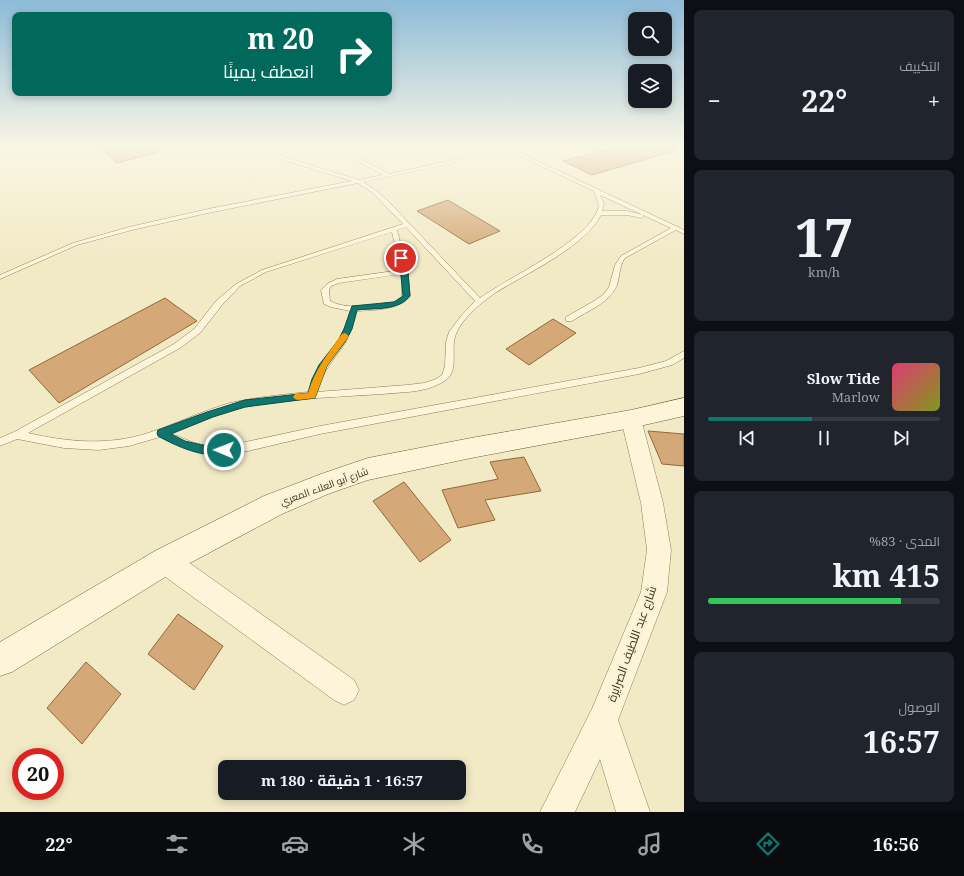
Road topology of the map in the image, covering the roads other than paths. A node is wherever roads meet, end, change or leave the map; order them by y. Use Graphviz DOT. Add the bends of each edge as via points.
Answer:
graph roads {
  1 [pos="344,185"];
  2 [pos="364,185"];
  3 [pos="582,185"];
  4 [pos="596,192"];
  5 [pos="599,212"];
  6 [pos="656,219"];
  7 [pos="406,225"];
  8 [pos="676,228"];
  9 [pos="394,229"];
  10 [pos="684,232"];
  11 [pos="405,272"];
  12 [pos="0,277"];
  13 [pos="479,301"];
  14 [pos="354,308"];
  15 [pos="569,319"];
  16 [pos="684,354"];
  17 [pos="312,396"];
  18 [pos="684,407"];
  19 [pos="631,419"];
  20 [pos="161,433"];
  21 [pos="17,436"];
  22 [pos="0,442"];
  23 [pos="165,561"];
  24 [pos="0,660"];
  25 [pos="344,690"];
  26 [pos="603,720"];
  27 [pos="557,812"];
  28 [pos="633,812"];
  1 -- 12 [label="lane" via="131,228 76,244"];
  2 -- 7 [label="lane" via="386,202"];
  3 -- 4 [label="lane"];
  4 -- 5 [label="lane" via="601,206"];
  4 -- 6 [label="lane"];
  5 -- 6 [label="lane" via="626,213"];
  5 -- 13 [label="lane" via="589,228 574,240"];
  6 -- 8 [label="lane"];
  7 -- 9 [label="lane"];
  7 -- 13 [label="lane"];
  8 -- 10 [label="lane"];
  8 -- 15 [label="lane" via="623,257 618,262 611,290 602,299"];
  9 -- 11 [label="lane"];
  9 -- 21 [label="lane" via="251,277 238,285 219,303 197,331 177,346"];
  11 -- 14 [label="lane" via="406,296 402,301"];
  11 -- 14 [label="lane" via="337,281 325,290 327,302 333,307"];
  13 -- 17 [label="lane" via="452,334 448,372 441,380 410,388"];
  14 -- 17 [label="lane" via="348,329 316,379"];
  16 -- 20 [label="lane" via="669,363 639,371 224,450 202,450 182,445"];
  17 -- 20 [label="lane" via="245,403"];
  18 -- 19 [label="street, شارع أبو العلاء المعري"];
  19 -- 23 [label="street, شارع أبو العلاء المعري" via="368,469 273,505"];
  19 -- 26 [label="street, شارع عبد اللطيف الصرايرة" via="652,503 659,550 654,592"];
  20 -- 21 [label="lane" via="119,444 84,447"];
  21 -- 22 [label="lane"];
  23 -- 24 [label="street, شارع أبو العلاء المعري"];
  23 -- 25 [label="street"];
  26 -- 27 [label="street, شارع عبد اللطيف الصرايرة"];
  26 -- 28 [label="street"];
}
